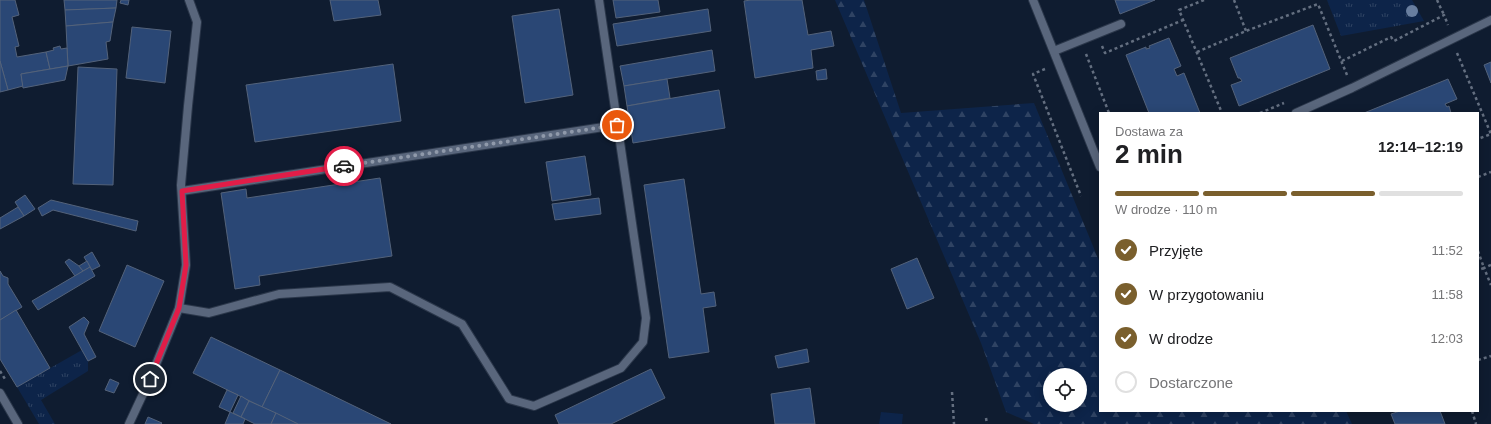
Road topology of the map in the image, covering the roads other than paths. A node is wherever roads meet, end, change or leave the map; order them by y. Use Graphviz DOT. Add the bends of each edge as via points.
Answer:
graph roads {
  1 [pos="189,0"];
  2 [pos="599,0"];
  3 [pos="1033,0"];
  4 [pos="1491,20"];
  5 [pos="1121,24"];
  6 [pos="1054,51"];
  7 [pos="1298,112"];
  8 [pos="617,125"];
  9 [pos="1099,164"];
  10 [pos="182,191"];
  11 [pos="179,308"];
  12 [pos="0,393"];
  13 [pos="18,424"];
  14 [pos="129,424"];
  1 -- 10 [label="street" via="197,22"];
  2 -- 8 [label="street"];
  3 -- 6 [label="street"];
  4 -- 7 [label="street"];
  5 -- 6 [label="street"];
  6 -- 9 [label="street"];
  8 -- 10 [label="street"];
  8 -- 11 [label="street" via="646,318 643,342 621,368 534,406 509,399 462,324 390,287 279,294 209,313"];
  10 -- 11 [label="street" via="186,265"];
  11 -- 14 [label="street"];
  12 -- 13 [label="street"];
}
